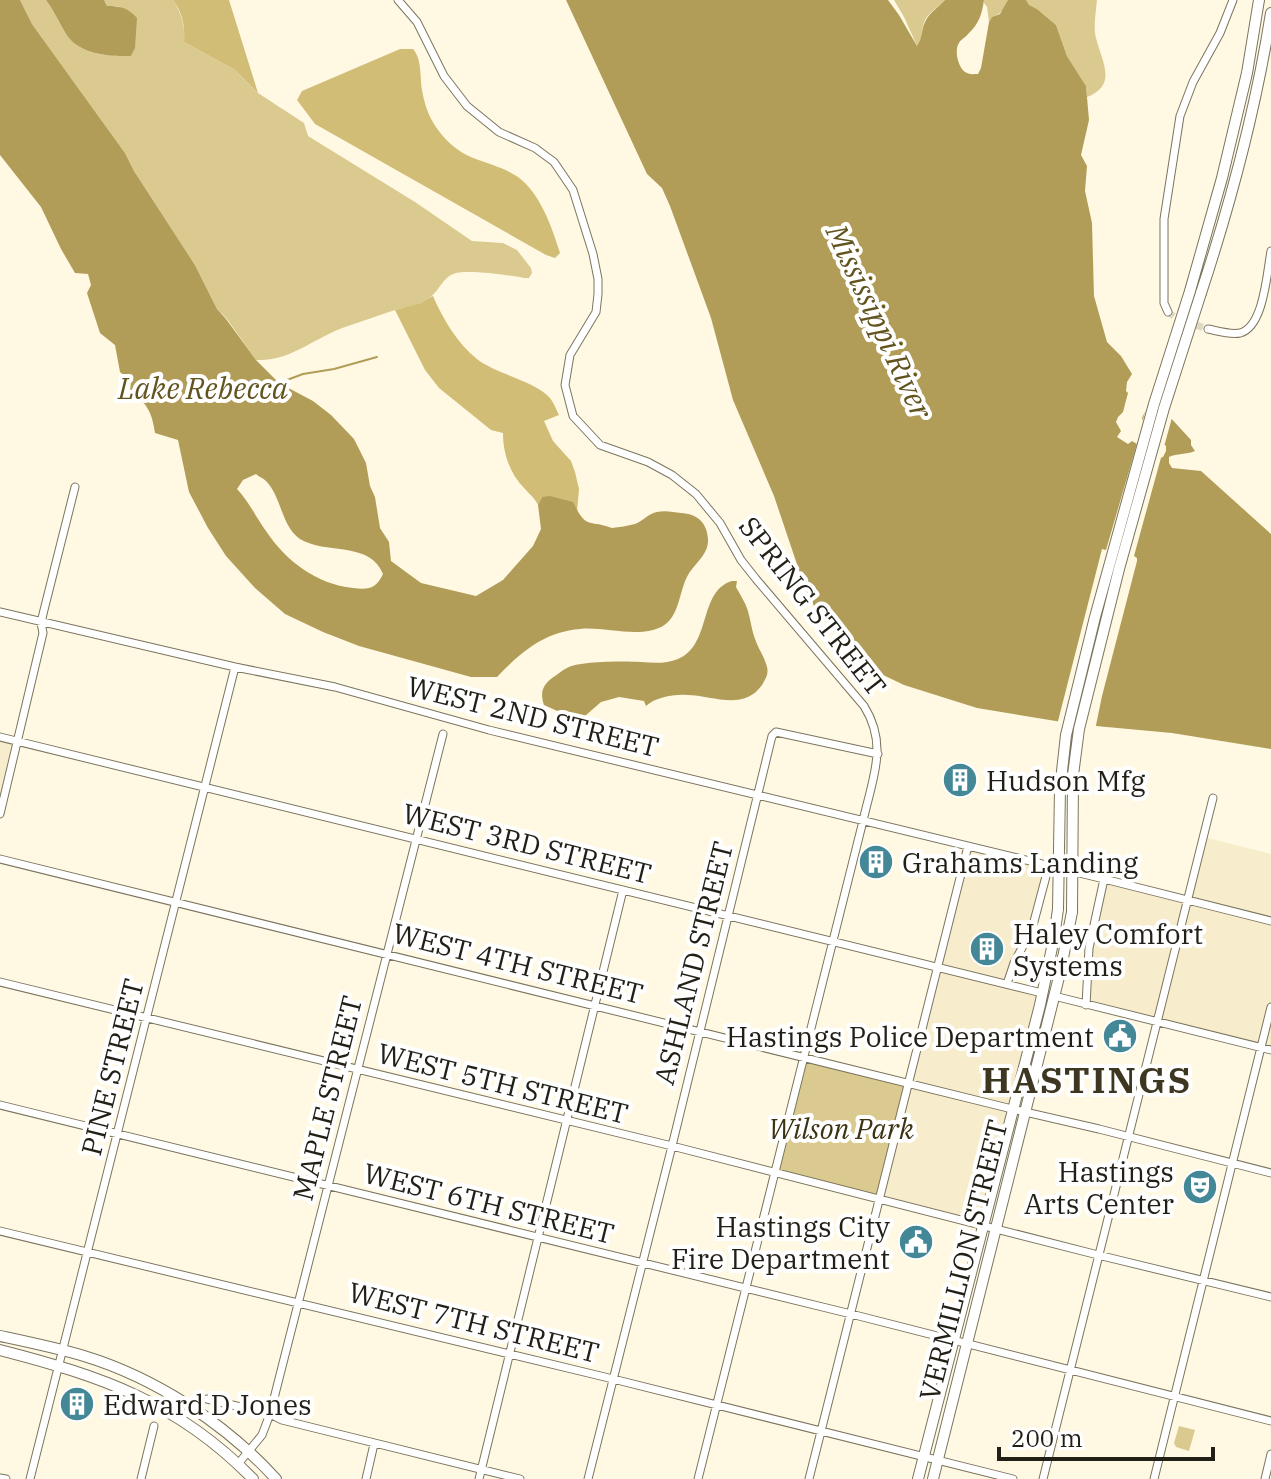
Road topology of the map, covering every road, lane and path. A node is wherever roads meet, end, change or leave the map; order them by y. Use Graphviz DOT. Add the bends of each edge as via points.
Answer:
graph roads {
  1 [pos="398,0"];
  2 [pos="1233,0"];
  3 [pos="1259,0"];
  4 [pos="1271,13"];
  5 [pos="1271,251"];
  6 [pos="1195,292"];
  7 [pos="1168,312"];
  8 [pos="1208,329"];
  9 [pos="75,487"];
  10 [pos="2,613"];
  11 [pos="41,623"];
  12 [pos="235,667"];
  13 [pos="443,734"];
  14 [pos="0,737"];
  15 [pos="18,741"];
  16 [pos="878,754"];
  17 [pos="205,787"];
  18 [pos="756,795"];
  19 [pos="1213,798"];
  20 [pos="0,814"];
  21 [pos="863,821"];
  22 [pos="416,839"];
  23 [pos="968,846"];
  24 [pos="0,859"];
  25 [pos="1049,865"];
  26 [pos="1104,879"];
  27 [pos="623,890"];
  28 [pos="1187,900"];
  29 [pos="176,902"];
  30 [pos="728,914"];
  31 [pos="1271,921"];
  32 [pos="832,940"];
  33 [pos="386,953"];
  34 [pos="937,967"];
  35 [pos="0,982"];
  36 [pos="1007,984"];
  37 [pos="1042,993"];
  38 [pos="1054,996"];
  39 [pos="595,1005"];
  40 [pos="1086,1005"];
  41 [pos="1271,1007"];
  42 [pos="147,1019"];
  43 [pos="1156,1022"];
  44 [pos="700,1031"];
  45 [pos="1261,1047"];
  46 [pos="1271,1050"];
  47 [pos="803,1057"];
  48 [pos="356,1070"];
  49 [pos="908,1082"];
  50 [pos="0,1105"];
  51 [pos="1012,1109"];
  52 [pos="1025,1112"];
  53 [pos="567,1121"];
  54 [pos="117,1134"];
  55 [pos="1128,1136"];
  56 [pos="672,1146"];
  57 [pos="1232,1163"];
  58 [pos="775,1172"];
  59 [pos="1271,1173"];
  60 [pos="327,1186"];
  61 [pos="879,1199"];
  62 [pos="982,1225"];
  63 [pos="995,1228"];
  64 [pos="0,1231"];
  65 [pos="537,1238"];
  66 [pos="87,1252"];
  67 [pos="1098,1255"];
  68 [pos="642,1264"];
  69 [pos="1203,1280"];
  70 [pos="745,1289"];
  71 [pos="1271,1297"];
  72 [pos="298,1302"];
  73 [pos="851,1314"];
  74 [pos="0,1336"];
  75 [pos="954,1341"];
  76 [pos="967,1344"];
  77 [pos="0,1350"];
  78 [pos="63,1350"];
  79 [pos="510,1355"];
  80 [pos="59,1365"];
  81 [pos="1070,1371"];
  82 [pos="613,1379"];
  83 [pos="1174,1397"];
  84 [pos="207,1399"];
  85 [pos="716,1406"];
  86 [pos="270,1414"];
  87 [pos="1271,1421"];
  88 [pos="154,1426"];
  89 [pos="821,1432"];
  90 [pos="374,1444"];
  91 [pos="248,1452"];
  92 [pos="1271,1454"];
  93 [pos="923,1457"];
  94 [pos="937,1460"];
  95 [pos="238,1464"];
  96 [pos="482,1470"];
  97 [pos="0,1478"];
  98 [pos="6,1479"];
  99 [pos="30,1479"];
  100 [pos="141,1479"];
  101 [pos="253,1479"];
  102 [pos="276,1479"];
  103 [pos="366,1479"];
  104 [pos="479,1479"];
  105 [pos="520,1479"];
  106 [pos="588,1479"];
  107 [pos="698,1479"];
  108 [pos="809,1479"];
  109 [pos="918,1479"];
  110 [pos="933,1479"];
  111 [pos="1013,1479"];
  112 [pos="1043,1479"];
  113 [pos="1154,1479"];
  114 [pos="1265,1479"];
  1 -- 16 [label="street, SPRING STREET" via="467,106 499,132 554,162 573,190 598,279 596,312 570,355 565,385 573,416 600,445 648,462 696,494 756,579 864,706 873,721"];
  2 -- 7 [label="street" via="1180,116 1164,219"];
  3 -- 6 [label="highway"];
  4 -- 6 [label="highway" via="1219,238"];
  5 -- 8 [label="street" via="1262,302 1250,328 1241,333"];
  6 -- 37 [label="highway, VERMILLION STREET, bridge" via="1154,404 1066,735 1058,909"];
  6 -- 38 [label="highway, VERMILLION STREET, bridge" via="1079,729 1073,775 1072,912"];
  9 -- 11 [label="street"];
  10 -- 11 [label="street, WEST 2ND STREET"];
  11 -- 12 [label="street, WEST 2ND STREET"];
  11 -- 15 [label="street"];
  12 -- 17 [label="street, PINE STREET"];
  12 -- 18 [label="street, WEST 2ND STREET" via="335,687"];
  13 -- 22 [label="street, MAPLE STREET"];
  14 -- 15 [label="street, WEST 3RD STREET"];
  15 -- 17 [label="street, WEST 3RD STREET"];
  15 -- 20 [label="street"];
  16 -- 18 [label="street, ASHLAND STREET" via="776,732"];
  16 -- 21 [label="street, SPRING STREET"];
  17 -- 22 [label="street, WEST 3RD STREET"];
  17 -- 29 [label="street, PINE STREET"];
  18 -- 21 [label="street, WEST 2ND STREET"];
  18 -- 30 [label="street, ASHLAND STREET"];
  19 -- 28 [label="street"];
  21 -- 23 [label="street, WEST 2ND STREET"];
  21 -- 32 [label="street, SPRING STREET"];
  22 -- 27 [label="street, WEST 3RD STREET"];
  22 -- 33 [label="street, MAPLE STREET"];
  23 -- 25 [label="street, WEST 2ND STREET"];
  23 -- 34 [label="street"];
  24 -- 29 [label="street, WEST 4TH STREET"];
  25 -- 26 [label="street, WEST 2ND STREET"];
  25 -- 36 [label="street" via="1032,929"];
  26 -- 28 [label="street, WEST 2ND STREET"];
  26 -- 40 [label="street" via="1089,948"];
  27 -- 30 [label="street, WEST 3RD STREET"];
  27 -- 39 [label="street"];
  28 -- 31 [label="street, WEST 2ND STREET"];
  28 -- 43 [label="street"];
  29 -- 33 [label="street, WEST 4TH STREET"];
  29 -- 42 [label="street, PINE STREET"];
  30 -- 32 [label="street, WEST 3RD STREET"];
  30 -- 44 [label="street, ASHLAND STREET"];
  32 -- 34 [label="street, WEST 3RD STREET"];
  32 -- 47 [label="street, SPRING STREET"];
  33 -- 39 [label="street, WEST 4TH STREET"];
  33 -- 48 [label="street, MAPLE STREET"];
  34 -- 36 [label="street, WEST 3RD STREET"];
  34 -- 49 [label="street"];
  35 -- 42 [label="street, WEST 5TH STREET"];
  36 -- 37 [label="street, WEST 3RD STREET"];
  37 -- 51 [label="highway, VERMILLION STREET"];
  38 -- 40 [label="street"];
  38 -- 52 [label="highway, VERMILLION STREET"];
  39 -- 44 [label="street, WEST 4TH STREET"];
  39 -- 53 [label="street"];
  40 -- 43 [label="street"];
  41 -- 45 [label="street"];
  42 -- 48 [label="street, WEST 5TH STREET"];
  42 -- 54 [label="street, PINE STREET"];
  43 -- 45 [label="street"];
  43 -- 55 [label="street"];
  44 -- 47 [label="street, WEST 4TH STREET"];
  44 -- 56 [label="street, ASHLAND STREET"];
  45 -- 46 [label="street"];
  45 -- 57 [label="street"];
  47 -- 49 [label="street, WEST 4TH STREET"];
  47 -- 58 [label="street, SPRING STREET"];
  48 -- 53 [label="street, WEST 5TH STREET"];
  48 -- 60 [label="street, MAPLE STREET"];
  49 -- 51 [label="street, WEST 4TH STREET"];
  49 -- 61 [label="street"];
  50 -- 54 [label="street, WEST 6TH STREET"];
  51 -- 52 [label="street, WEST 4TH STREET"];
  51 -- 62 [label="highway, VERMILLION STREET"];
  52 -- 55 [label="street, WEST 4TH STREET"];
  52 -- 63 [label="highway, VERMILLION STREET"];
  53 -- 56 [label="street, WEST 5TH STREET"];
  53 -- 65 [label="street"];
  54 -- 60 [label="street, WEST 6TH STREET"];
  54 -- 66 [label="street, PINE STREET"];
  55 -- 57 [label="street, WEST 4TH STREET"];
  55 -- 67 [label="street"];
  56 -- 58 [label="street, WEST 5TH STREET"];
  56 -- 68 [label="street, ASHLAND STREET"];
  57 -- 59 [label="street, WEST 4TH STREET"];
  57 -- 69 [label="street"];
  58 -- 61 [label="street, WEST 5TH STREET"];
  58 -- 70 [label="street, SPRING STREET"];
  60 -- 65 [label="street, WEST 6TH STREET"];
  60 -- 72 [label="street, MAPLE STREET"];
  61 -- 62 [label="street, WEST 5TH STREET"];
  61 -- 73 [label="street"];
  62 -- 63 [label="street, WEST 5TH STREET"];
  62 -- 75 [label="highway, VERMILLION STREET"];
  63 -- 67 [label="street, WEST 5TH STREET"];
  63 -- 76 [label="highway, VERMILLION STREET"];
  64 -- 66 [label="street, WEST 7TH STREET"];
  65 -- 68 [label="street, WEST 6TH STREET"];
  65 -- 79 [label="street"];
  66 -- 72 [label="street, WEST 7TH STREET"];
  66 -- 78 [label="street, PINE STREET"];
  67 -- 69 [label="street, WEST 5TH STREET"];
  67 -- 81 [label="street"];
  68 -- 70 [label="street, WEST 6TH STREET"];
  68 -- 82 [label="street, ASHLAND STREET"];
  69 -- 71 [label="street, WEST 5TH STREET"];
  69 -- 83 [label="street"];
  70 -- 73 [label="street, WEST 6TH STREET"];
  70 -- 85 [label="street, SPRING STREET"];
  72 -- 79 [label="street, WEST 7TH STREET"];
  72 -- 86 [label="street, MAPLE STREET"];
  73 -- 75 [label="street, WEST 6TH STREET"];
  73 -- 89 [label="street"];
  74 -- 78 [label="highway"];
  75 -- 76 [label="street, WEST 6TH STREET"];
  75 -- 93 [label="highway, VERMILLION STREET"];
  76 -- 81 [label="street, WEST 6TH STREET"];
  76 -- 94 [label="highway, VERMILLION STREET"];
  77 -- 80 [label="highway"];
  78 -- 80 [label="street, PINE STREET"];
  78 -- 91 [label="highway" via="157,1388"];
  79 -- 82 [label="street, WEST 7TH STREET"];
  79 -- 96 [label="street"];
  80 -- 95 [label="highway" via="127,1389 172,1413"];
  80 -- 99 [label="street, PINE STREET"];
  81 -- 83 [label="street, WEST 6TH STREET"];
  81 -- 112 [label="street"];
  82 -- 85 [label="street, WEST 7TH STREET"];
  82 -- 106 [label="street, ASHLAND STREET"];
  83 -- 87 [label="street, WEST 6TH STREET"];
  83 -- 113 [label="street"];
  84 -- 86 [label="street"];
  85 -- 89 [label="street, WEST 7TH STREET"];
  85 -- 107 [label="street, SPRING STREET"];
  86 -- 90 [label="street"];
  86 -- 91 [label="street, MAPLE STREET"];
  88 -- 100 [label="street"];
  89 -- 93 [label="street, WEST 7TH STREET"];
  89 -- 108 [label="street"];
  90 -- 96 [label="street"];
  90 -- 103 [label="street"];
  91 -- 95 [label="street, MAPLE STREET"];
  91 -- 102 [label="highway"];
  92 -- 114 [label="street"];
  93 -- 94 [label="street, WEST 7TH STREET"];
  93 -- 109 [label="highway, VERMILLION STREET"];
  94 -- 110 [label="highway, VERMILLION STREET"];
  94 -- 111 [label="street, WEST 7TH STREET"];
  95 -- 101 [label="highway"];
  96 -- 104 [label="street"];
  96 -- 105 [label="street"];
  97 -- 98 [label="street"];
}
